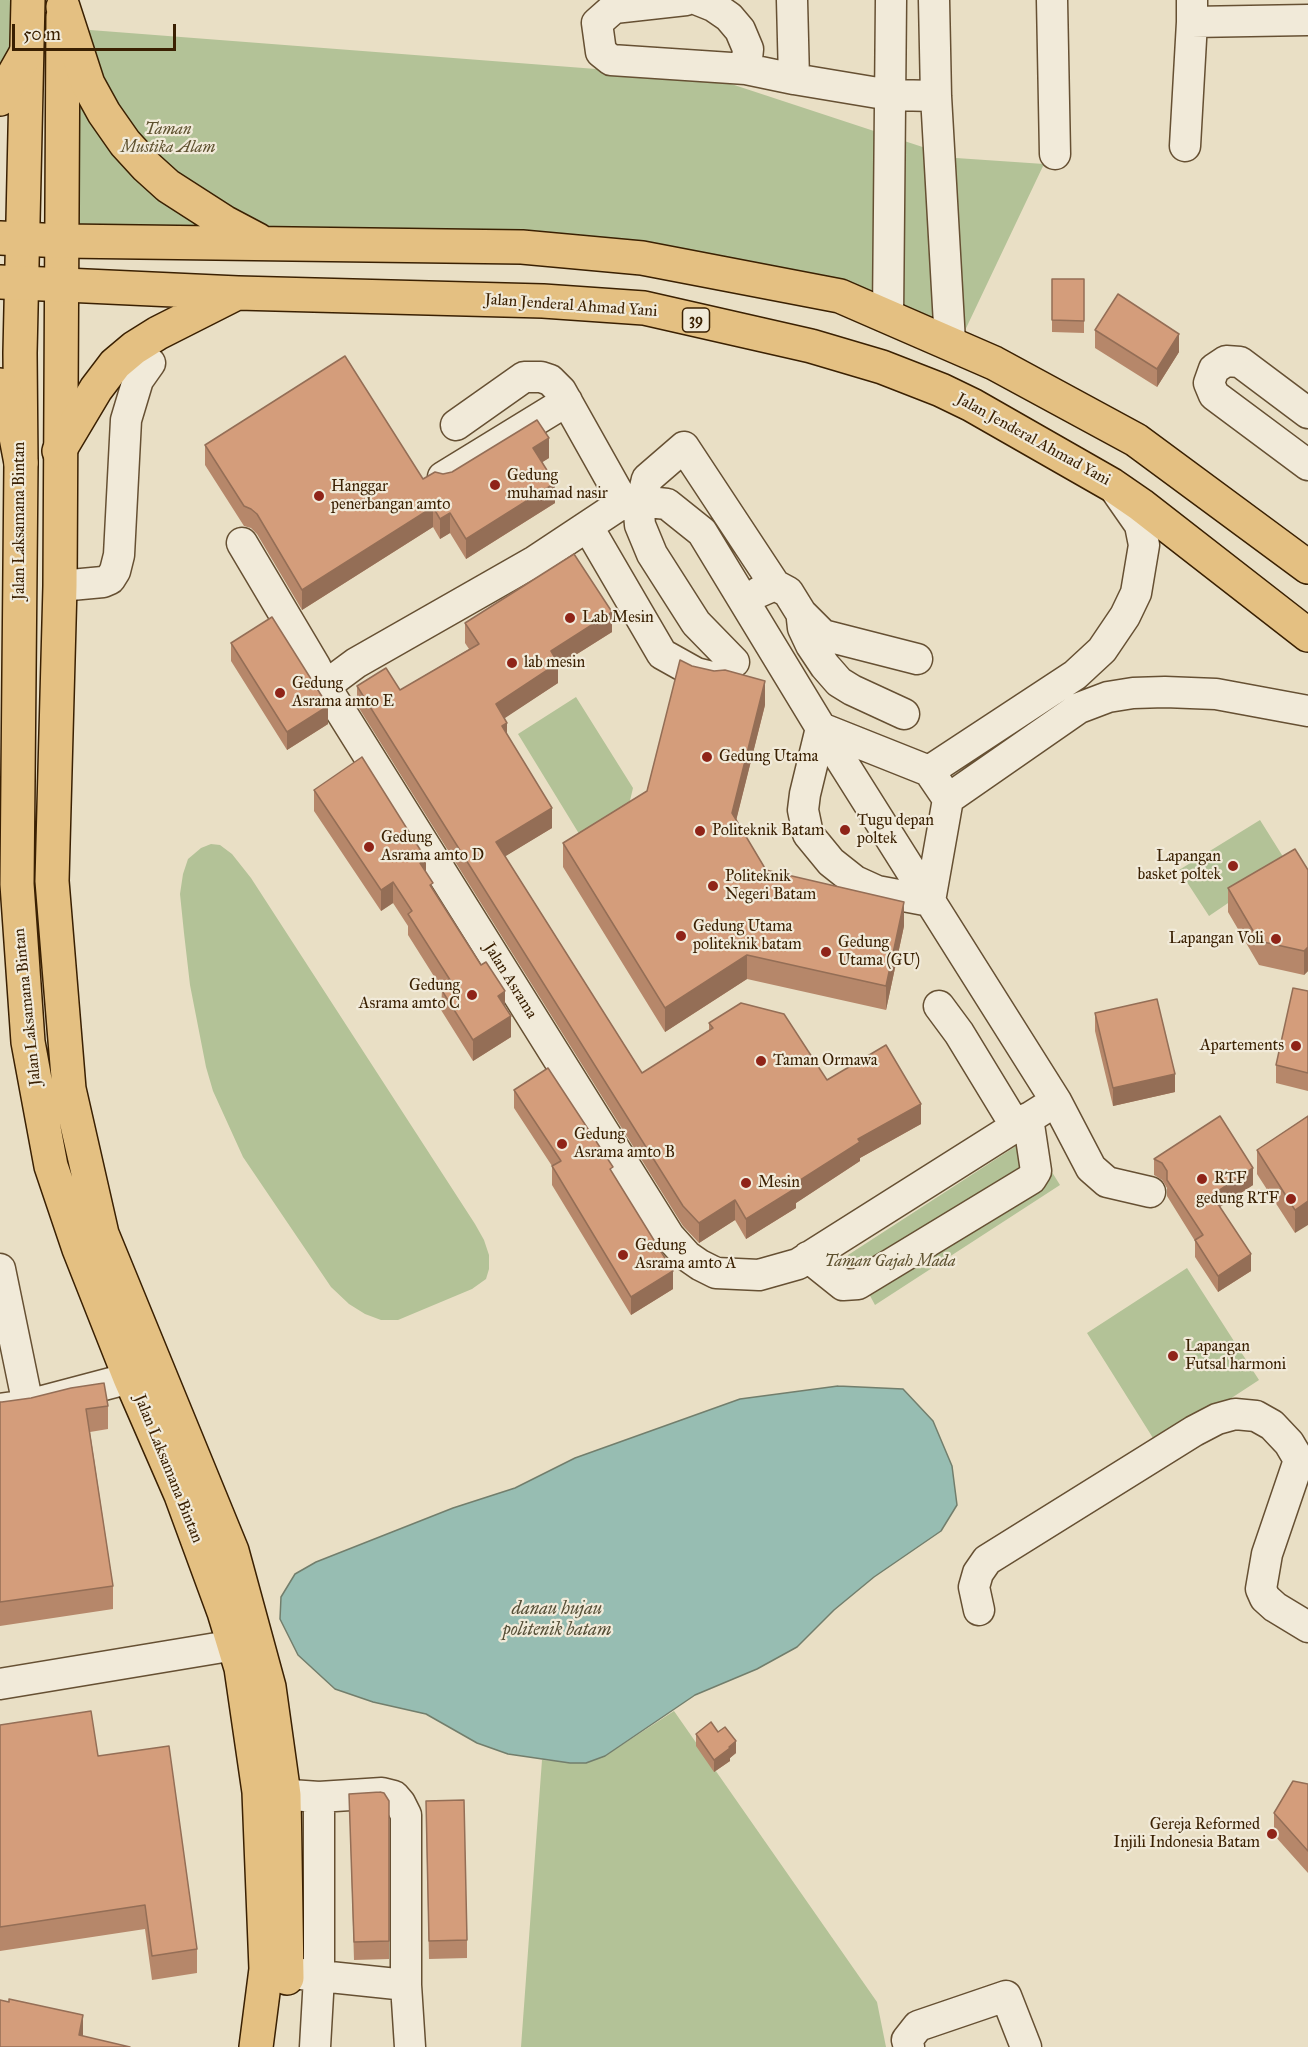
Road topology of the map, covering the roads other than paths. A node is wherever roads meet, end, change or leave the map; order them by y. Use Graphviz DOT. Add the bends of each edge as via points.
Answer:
graph roads {
  1 [pos="28,0"];
  2 [pos="686,0"];
  3 [pos="698,0"];
  4 [pos="792,0"];
  5 [pos="891,0"];
  6 [pos="934,0"];
  7 [pos="1052,0"];
  8 [pos="63,4"];
  9 [pos="1192,11"];
  10 [pos="1308,20"];
  11 [pos="26,53"];
  12 [pos="746,69"];
  13 [pos="794,79"];
  14 [pos="890,95"];
  15 [pos="936,96"];
  16 [pos="0,99"];
  17 [pos="1185,146"];
  18 [pos="1055,154"];
  19 [pos="11,239"];
  20 [pos="63,241"];
  21 [pos="262,242"];
  22 [pos="11,282"];
  23 [pos="61,284"];
  24 [pos="238,293"];
  25 [pos="888,316"];
  26 [pos="950,342"];
  27 [pos="150,363"];
  28 [pos="994,363"];
  29 [pos="0,385"];
  30 [pos="567,401"];
  31 [pos="972,405"];
  32 [pos="1308,412"];
  33 [pos="456,425"];
  34 [pos="59,451"];
  35 [pos="21,464"];
  36 [pos="1308,465"];
  37 [pos="443,477"];
  38 [pos="1112,485"];
  39 [pos="633,503"];
  40 [pos="588,527"];
  41 [pos="242,543"];
  42 [pos="1303,556"];
  43 [pos="775,585"];
  44 [pos="60,586"];
  45 [pos="749,609"];
  46 [pos="801,613"];
  47 [pos="1308,635"];
  48 [pos="916,658"];
  49 [pos="734,662"];
  50 [pos="325,686"];
  51 [pos="1308,711"];
  52 [pos="904,714"];
  53 [pos="820,728"];
  54 [pos="9,748"];
  55 [pos="929,771"];
  56 [pos="948,799"];
  57 [pos="52,881"];
  58 [pos="17,884"];
  59 [pos="930,901"];
  60 [pos="998,1011"];
  61 [pos="1056,1101"];
  62 [pos="1022,1121"];
  63 [pos="1150,1192"];
  64 [pos="808,1257"];
  65 [pos="0,1269"];
  66 [pos="130,1378"];
  67 [pos="14,1407"];
  68 [pos="979,1610"];
  69 [pos="1308,1627"];
  70 [pos="235,1646"];
  71 [pos="0,1684"];
  72 [pos="272,1794"];
  73 [pos="319,1797"];
  74 [pos="291,1973"];
  75 [pos="406,1985"];
  76 [pos="256,2047"];
  77 [pos="276,2047"];
  78 [pos="315,2047"];
  79 [pos="410,2047"];
  80 [pos="909,2047"];
  81 [pos="1026,2047"];
  1 -- 11 [label="main road, Jalan Laksamana Bintan"];
  2 -- 12 [label="street" via="614,8 597,23 601,52 611,60"];
  3 -- 12 [label="street" via="729,17 740,30 748,49"];
  4 -- 13 [label="street"];
  5 -- 14 [label="street"];
  6 -- 15 [label="street"];
  7 -- 18 [label="street"];
  8 -- 20 [label="main road, Jalan Laksamana Bintan"];
  8 -- 21 [label="main road" via="88,84 125,143 168,186"];
  9 -- 10 [label="street"];
  9 -- 17 [label="street"];
  11 -- 16 [label="main road"];
  11 -- 19 [label="main road, Jalan Laksamana Bintan"];
  12 -- 13 [label="street"];
  13 -- 14 [label="street"];
  14 -- 15 [label="street"];
  14 -- 25 [label="street"];
  15 -- 26 [label="street"];
  19 -- 20 [label="main road"];
  19 -- 22 [label="main road, Jalan Laksamana Bintan"];
  20 -- 21 [label="main road"];
  20 -- 23 [label="main road, Jalan Laksamana Bintan"];
  21 -- 25 [label="main road" via="522,247 642,258 840,296"];
  22 -- 23 [label="main road, Jalan Jenderal Ahmad Yani / 39"];
  22 -- 35 [label="main road, Jalan Laksamana Bintan"];
  23 -- 24 [label="main road, Jalan Jenderal Ahmad Yani / 39"];
  23 -- 34 [label="main road, Jalan Laksamana Bintan"];
  24 -- 31 [label="main road, Jalan Jenderal Ahmad Yani / 39" via="543,301 644,308 811,346 882,367"];
  24 -- 34 [label="main road" via="134,348 96,389"];
  25 -- 26 [label="main road"];
  26 -- 28 [label="main road"];
  27 -- 44 [label="street" via="138,380 126,420 116,571 103,582"];
  28 -- 31 [label="main road" via="976,376"];
  28 -- 42 [label="main road" via="1136,440"];
  29 -- 35 [label="main road" via="9,401"];
  30 -- 33 [label="street" via="550,380 524,377"];
  30 -- 37 [label="street"];
  30 -- 39 [label="street"];
  31 -- 38 [label="main road, Jalan Jenderal Ahmad Yani / 39"];
  32 -- 36 [label="street" via="1240,362 1226,361 1214,369 1209,383 1214,395"];
  34 -- 44 [label="main road, Jalan Laksamana Bintan"];
  35 -- 54 [label="main road, Jalan Laksamana Bintan"];
  38 -- 47 [label="main road, Jalan Jenderal Ahmad Yani / 39"];
  38 -- 55 [label="street" via="1140,525 1144,545 1136,593 1125,616 1102,650 1075,675"];
  39 -- 40 [label="street" via="618,506"];
  39 -- 43 [label="street" via="647,480 684,447"];
  39 -- 45 [label="street" via="667,504 702,532"];
  39 -- 49 [label="street" via="652,554 696,623"];
  40 -- 49 [label="street" via="662,654 696,673 718,678 726,675"];
  40 -- 50 [label="street" via="356,663"];
  41 -- 50 [label="street, Jalan Asrama"];
  43 -- 45 [label="street" via="766,588"];
  43 -- 46 [label="street" via="788,592"];
  44 -- 57 [label="main road, Jalan Laksamana Bintan"];
  45 -- 49 [label="street"];
  45 -- 53 [label="street"];
  46 -- 48 [label="street" via="823,635"];
  46 -- 52 [label="street" via="812,645 839,682"];
  50 -- 64 [label="street, Jalan Asrama" via="669,1236 687,1256 716,1273 759,1275 798,1264"];
  51 -- 56 [label="street" via="1216,694 1165,692 1108,697 1079,708"];
  53 -- 55 [label="street"];
  53 -- 59 [label="street"];
  53 -- 59 [label="street" via="805,794 808,834 831,862 855,881 877,891"];
  54 -- 58 [label="main road, Jalan Laksamana Bintan"];
  55 -- 56 [label="street"];
  56 -- 59 [label="street"];
  57 -- 58 [label="main road"];
  57 -- 72 [label="main road, Jalan Laksamana Bintan" via="69,1089 102,1234 232,1551 270,1687"];
  58 -- 66 [label="main road, Jalan Laksamana Bintan" via="28,1042 51,1166"];
  59 -- 60 [label="street"];
  60 -- 61 [label="street"];
  60 -- 62 [label="street" via="984,1017 944,1012"];
  61 -- 62 [label="street, Jalan Asrama"];
  61 -- 63 [label="street" via="1099,1177"];
  62 -- 64 [label="street, Jalan Asrama"];
  62 -- 64 [label="street" via="1036,1171 1031,1179 858,1284 843,1285"];
  65 -- 67 [label="street"];
  66 -- 67 [label="street"];
  66 -- 70 [label="main road, Jalan Laksamana Bintan" via="181,1496"];
  68 -- 69 [label="street" via="974,1587 987,1560 1194,1431 1234,1414 1256,1416 1272,1425 1299,1460 1267,1554 1261,1589 1275,1607"];
  70 -- 71 [label="street"];
  70 -- 72 [label="main road, Jalan Laksamana Bintan"];
  72 -- 73 [label="street"];
  72 -- 74 [label="main road, Jalan Laksamana Bintan"];
  73 -- 74 [label="street"];
  73 -- 75 [label="street" via="382,1793 394,1796 406,1815"];
  74 -- 75 [label="street"];
  74 -- 76 [label="main road, Jalan Laksamana Bintan"];
  74 -- 77 [label="main road, Jalan Laksamana Bintan"];
  74 -- 78 [label="street"];
  75 -- 79 [label="street"];
  80 -- 81 [label="street" via="908,2040 918,2026 1006,1996"];
}
